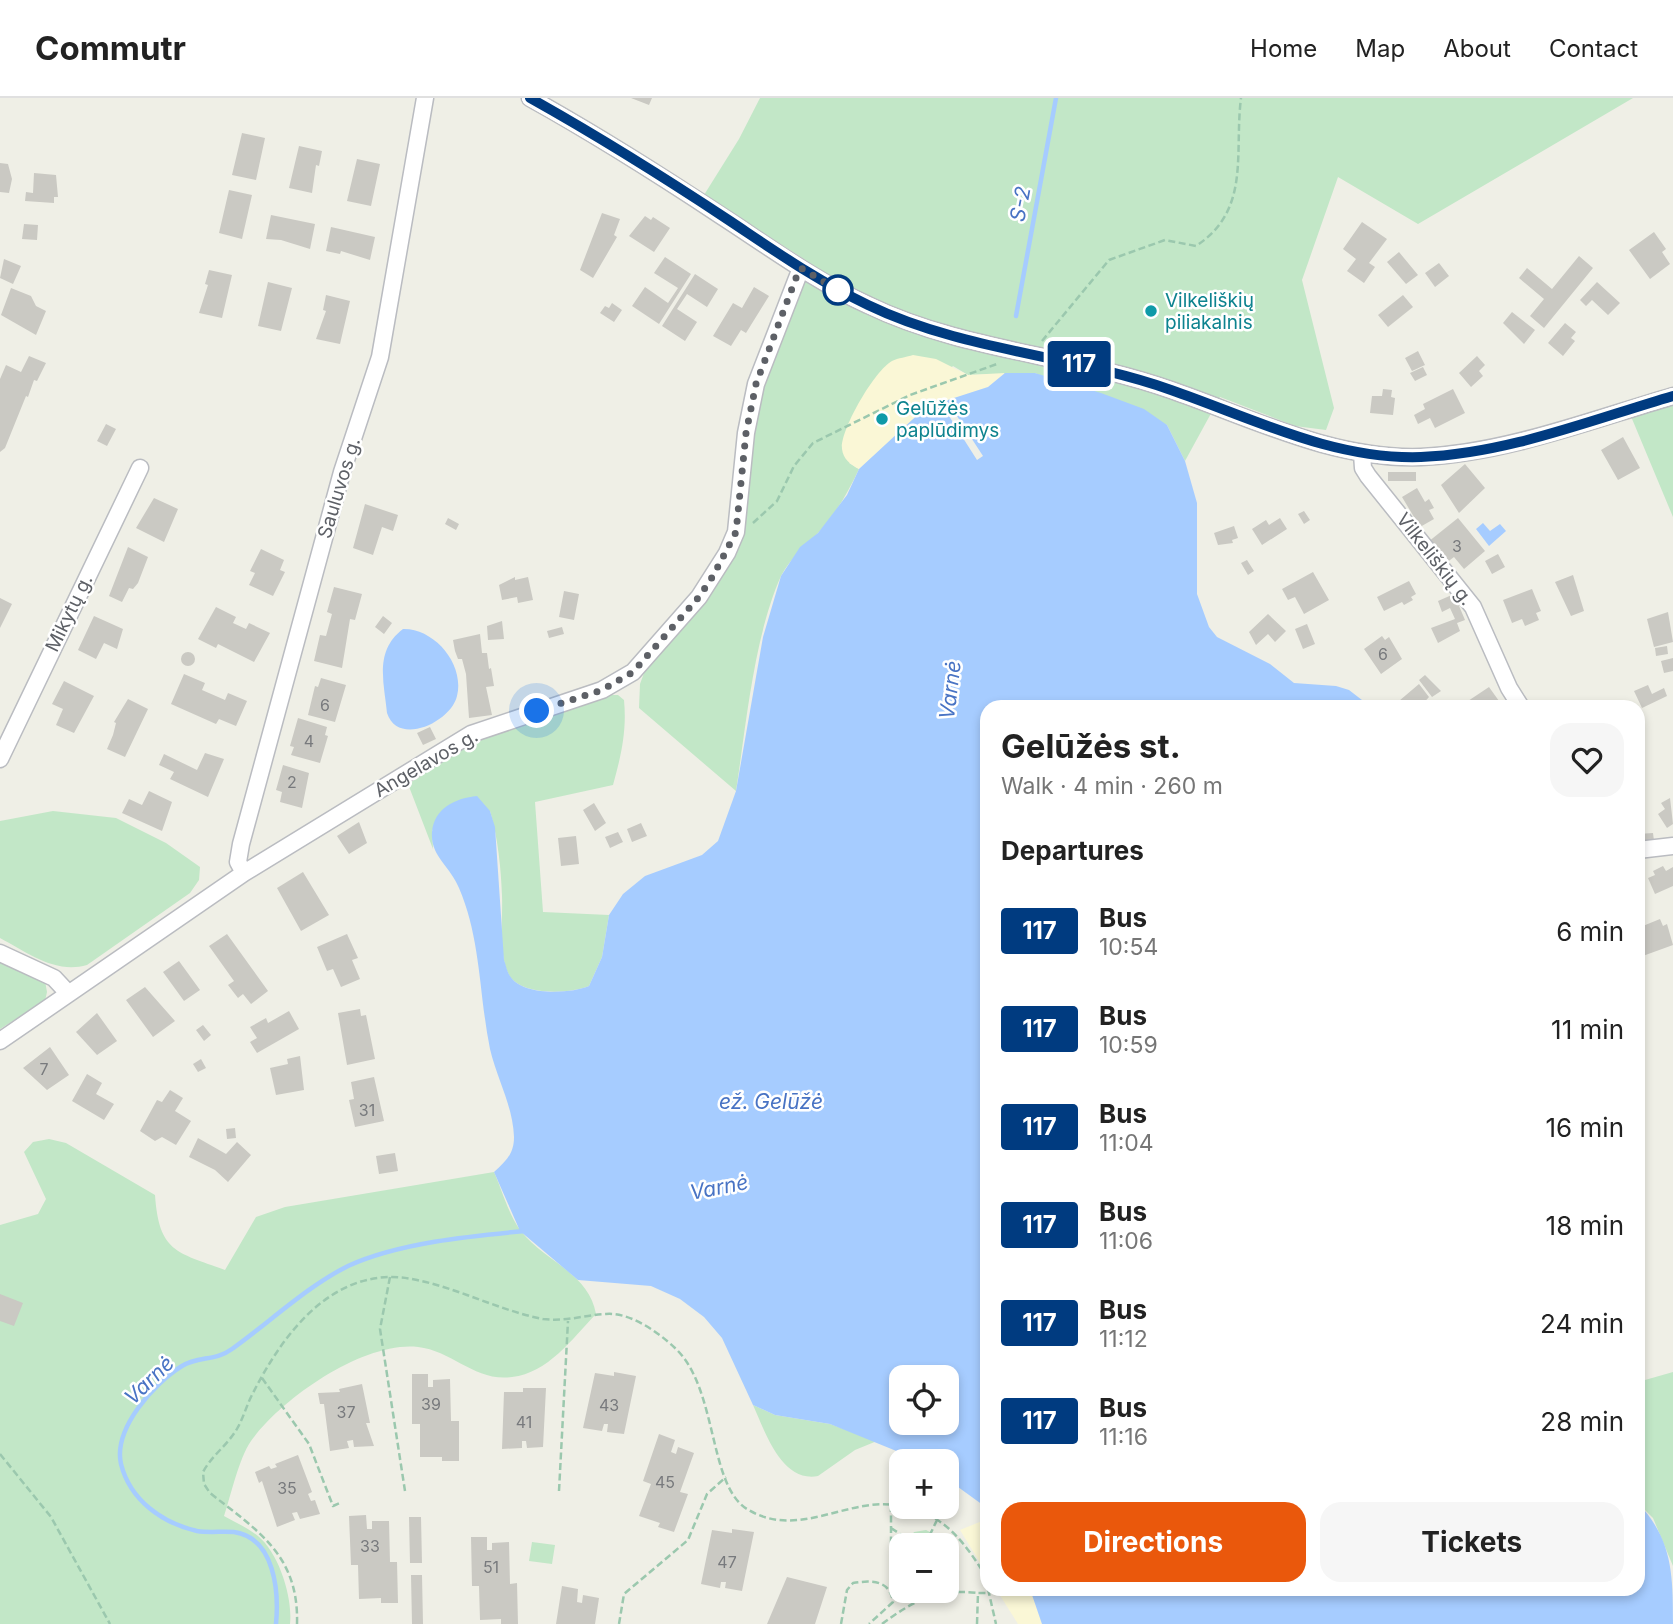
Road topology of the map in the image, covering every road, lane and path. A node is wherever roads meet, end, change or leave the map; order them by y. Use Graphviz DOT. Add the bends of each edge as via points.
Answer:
graph roads {
  1 [pos="425,98"];
  2 [pos="530,98"];
  3 [pos="1241,98"];
  4 [pos="801,268"];
  5 [pos="1029,354"];
  6 [pos="998,364"];
  7 [pos="1673,397"];
  8 [pos="1362,453"];
  9 [pos="140,468"];
  10 [pos="750,526"];
  11 [pos="1517,700"];
  12 [pos="0,759"];
  13 [pos="1673,846"];
  14 [pos="1645,849"];
  15 [pos="244,873"];
  16 [pos="0,953"];
  17 [pos="68,993"];
  18 [pos="0,1041"];
  19 [pos="390,1277"];
  20 [pos="568,1321"];
  21 [pos="261,1377"];
  22 [pos="0,1454"];
  23 [pos="726,1477"];
  24 [pos="405,1491"];
  25 [pos="559,1491"];
  26 [pos="342,1502"];
  27 [pos="889,1505"];
  28 [pos="891,1519"];
  29 [pos="938,1519"];
  30 [pos="891,1528"];
  31 [pos="891,1533"];
  32 [pos="899,1533"];
  33 [pos="980,1567"];
  34 [pos="978,1593"];
  35 [pos="989,1596"];
  36 [pos="110,1624"];
  37 [pos="297,1624"];
  38 [pos="619,1624"];
  39 [pos="841,1624"];
  40 [pos="869,1624"];
  41 [pos="881,1624"];
  42 [pos="977,1624"];
  43 [pos="996,1624"];
  1 -- 15 [label="street, Sauluvos g." via="380,357 342,472 244,831 238,858"];
  2 -- 4 [label="street"];
  3 -- 5 [label="path" via="1238,186 1212,236 1196,246 1165,240 1110,260"];
  4 -- 5 [label="street" via="908,323"];
  4 -- 15 [label="street, Angelavos g." via="750,407 736,532 699,597 633,672 602,690 471,734"];
  5 -- 8 [label="street" via="1152,383 1286,432"];
  6 -- 10 [label="path" via="910,395 813,443 794,466 777,501"];
  7 -- 8 [label="street" via="1486,449 1419,457"];
  8 -- 11 [label="street, Vilkeliškių g." via="1368,477 1474,607"];
  9 -- 12 [label="street, Mikytų g."];
  13 -- 14 [label="street"];
  15 -- 17 [label="street, Angelavos g."];
  16 -- 17 [label="street" via="54,978"];
  17 -- 18 [label="street, Angelavos g."];
  19 -- 20 [label="path" via="416,1279 541,1318"];
  19 -- 21 [label="path" via="341,1288 317,1305 278,1348"];
  19 -- 24 [label="path" via="380,1329"];
  20 -- 23 [label="path" via="607,1313 626,1317 676,1349 699,1384"];
  20 -- 25 [label="path"];
  21 -- 26 [label="path" via="309,1444 333,1506"];
  21 -- 37 [label="path" via="239,1426 202,1472 210,1493 278,1552 293,1584"];
  22 -- 36 [label="path" via="51,1517"];
  23 -- 27 [label="path" via="744,1507 762,1517 794,1522"];
  23 -- 38 [label="path" via="707,1494 688,1540 624,1594"];
  28 -- 30 [label="path"];
  29 -- 33 [label="path" via="961,1537"];
  30 -- 31 [label="path"];
  30 -- 32 [label="path"];
  34 -- 41 [label="path" via="912,1601"];
  34 -- 42 [label="path"];
  35 -- 43 [label="path"];
  39 -- 40 [label="path" via="846,1590 853,1583 866,1581 886,1585 893,1602"];
}
